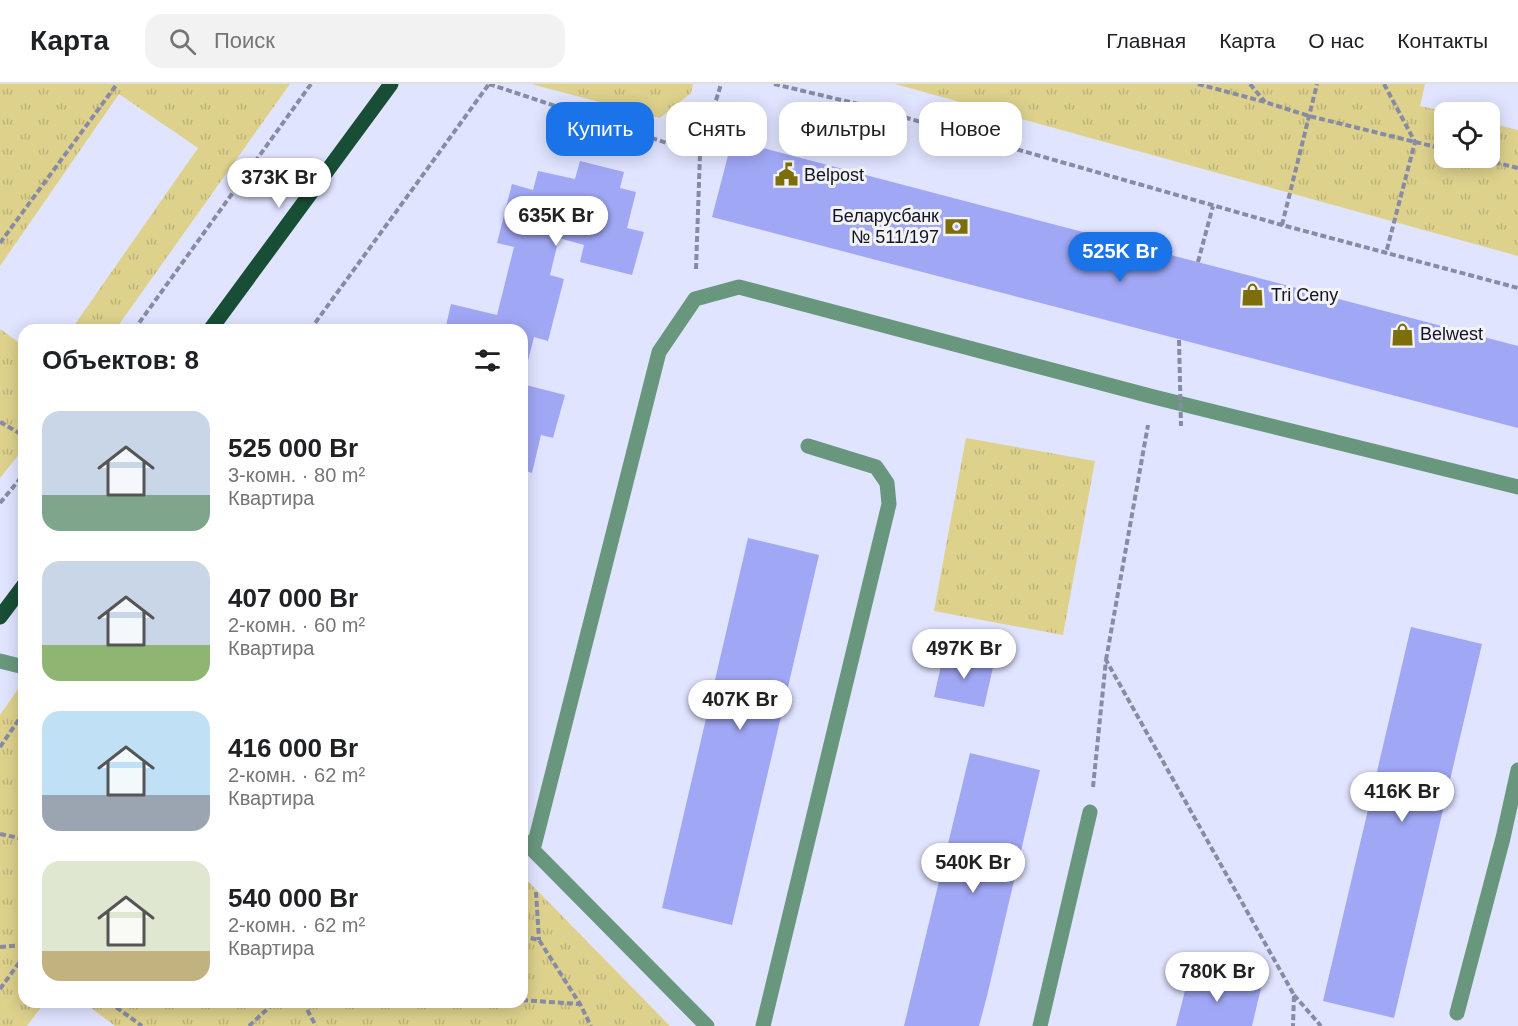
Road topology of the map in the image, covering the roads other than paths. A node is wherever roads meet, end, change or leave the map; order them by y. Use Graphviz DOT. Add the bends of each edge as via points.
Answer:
graph roads {
  1 [pos="391,84"];
  2 [pos="214,324"];
  3 [pos="808,446"];
  4 [pos="1518,487"];
  5 [pos="18,593"];
  6 [pos="0,617"];
  7 [pos="0,662"];
  8 [pos="18,666"];
  9 [pos="1518,770"];
  10 [pos="1090,812"];
  11 [pos="528,841"];
  12 [pos="528,846"];
  13 [pos="1457,1012"];
  14 [pos="707,1026"];
  15 [pos="764,1026"];
  16 [pos="1040,1026"];
  1 -- 2 [label="main road"];
  3 -- 15 [label="lane" via="876,467 887,483 890,504"];
  4 -- 11 [label="lane" via="1154,397 739,287 695,299 659,352"];
  5 -- 6 [label="main road"];
  7 -- 8 [label="lane"];
  9 -- 13 [label="lane"];
  10 -- 16 [label="lane"];
  12 -- 14 [label="lane"];
}
